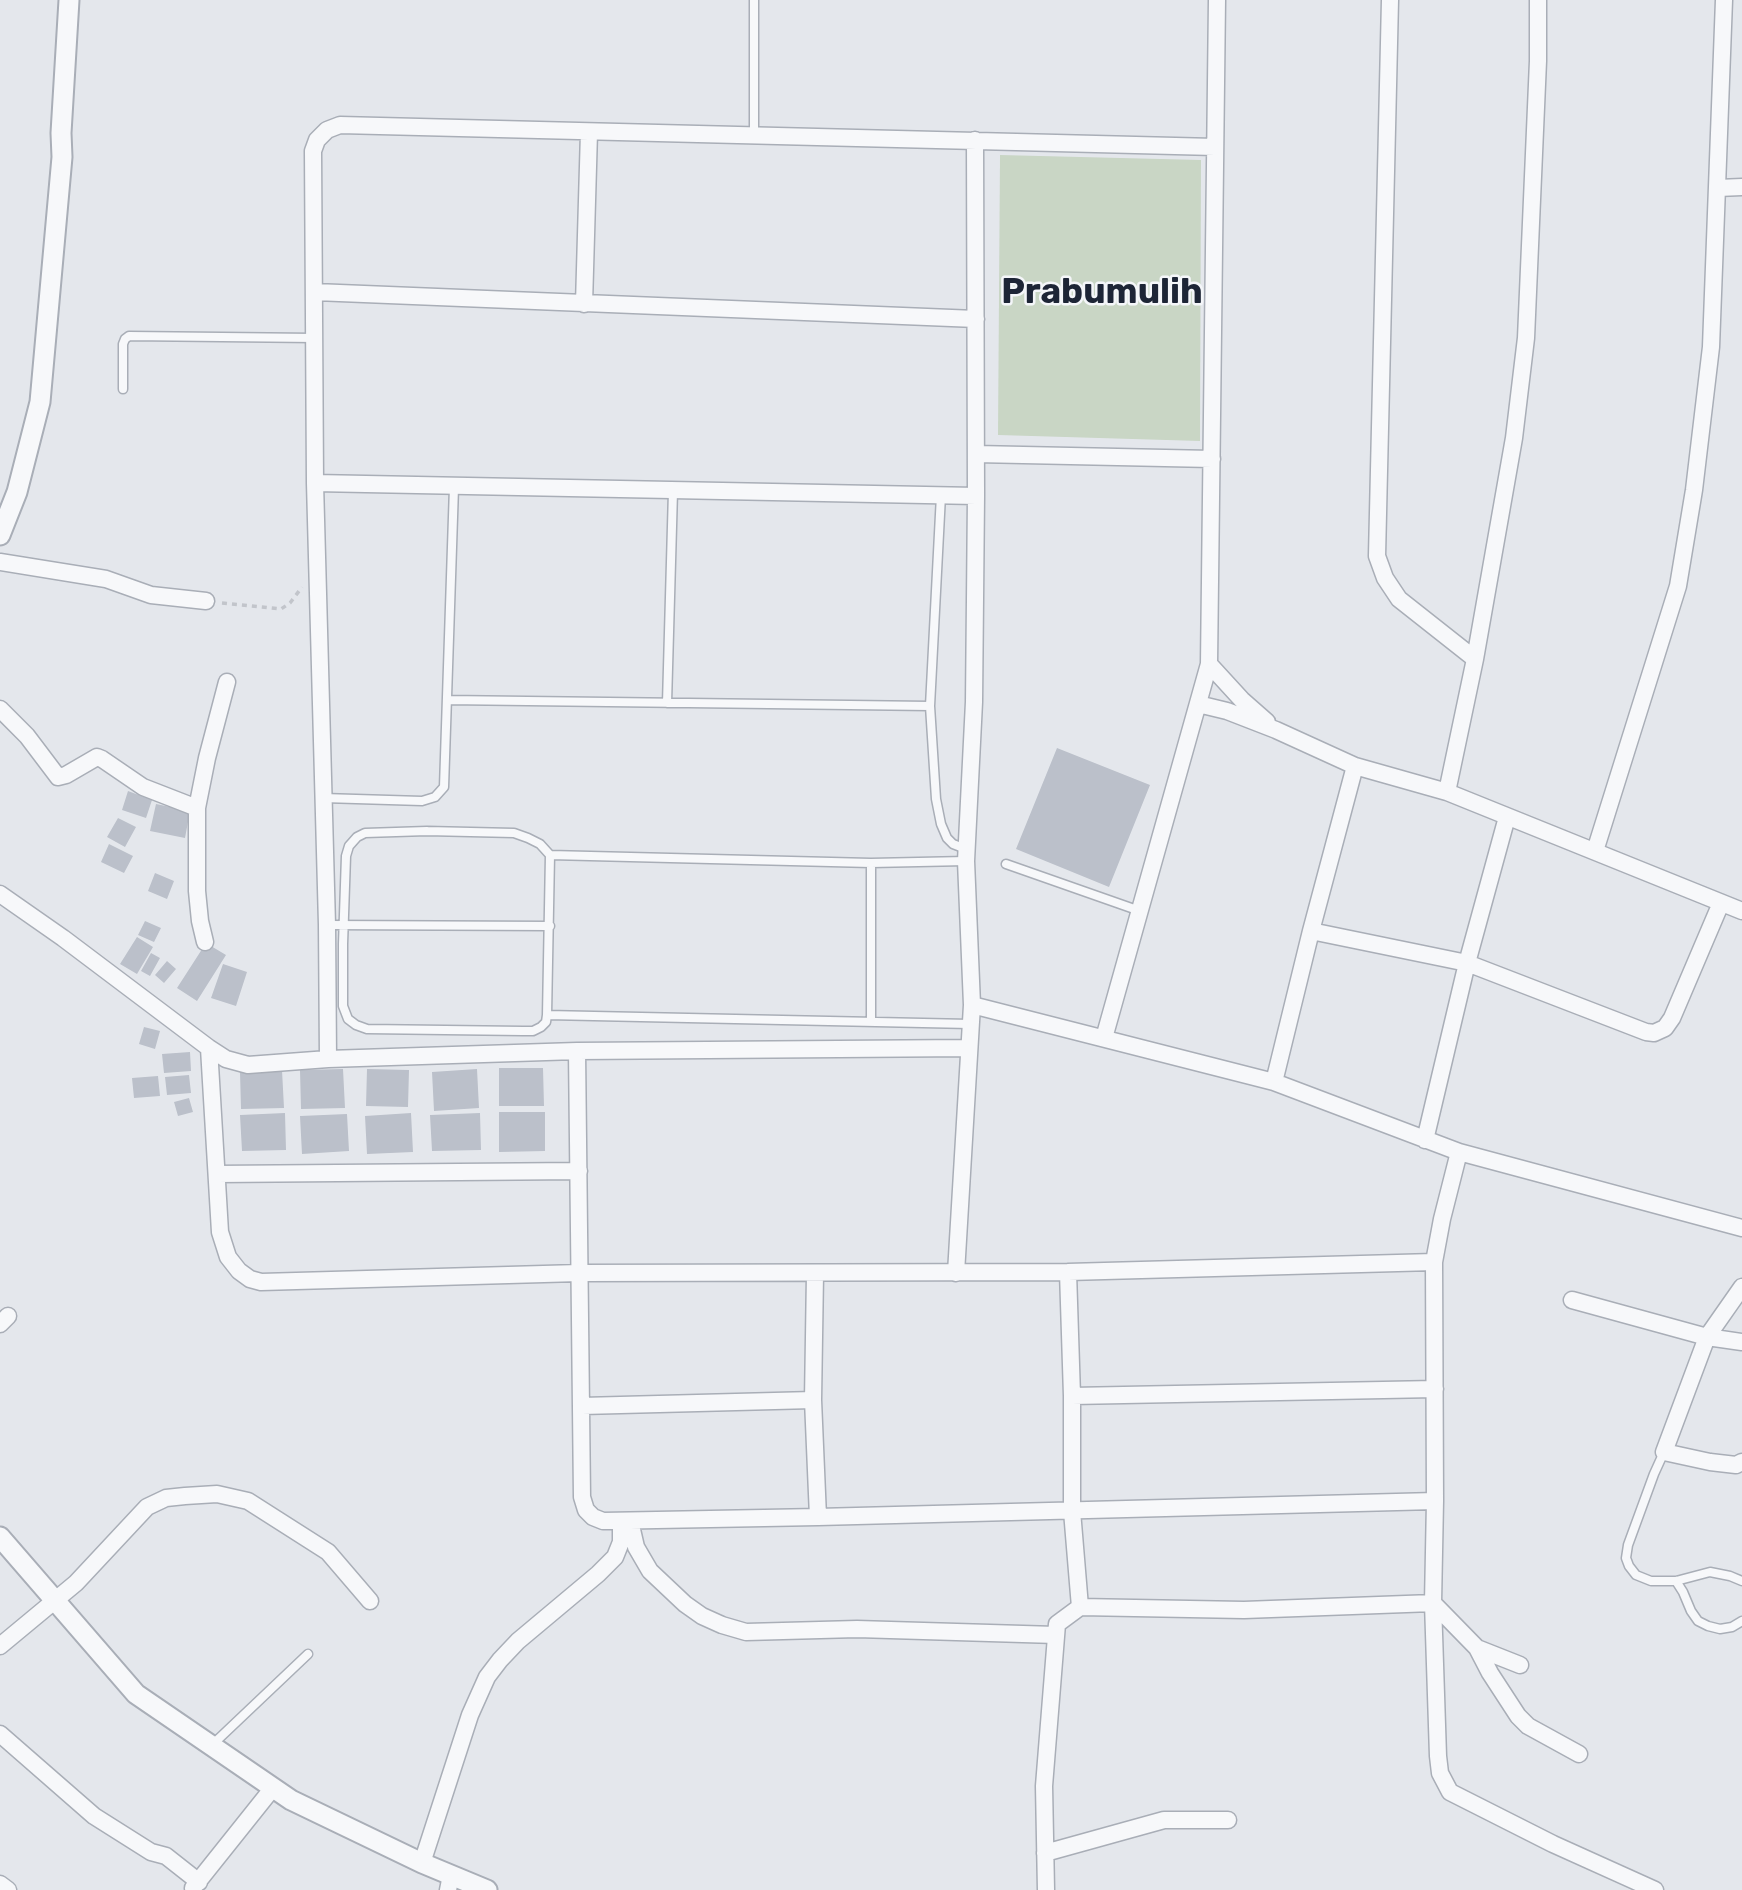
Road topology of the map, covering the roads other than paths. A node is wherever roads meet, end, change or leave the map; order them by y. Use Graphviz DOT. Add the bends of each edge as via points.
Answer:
graph roads {
  1 [pos="69,0"];
  2 [pos="754,0"];
  3 [pos="1217,0"];
  4 [pos="1390,0"];
  5 [pos="1538,0"];
  6 [pos="1724,0"];
  7 [pos="589,132"];
  8 [pos="754,135"];
  9 [pos="975,141"];
  10 [pos="1215,147"];
  11 [pos="1742,187"];
  12 [pos="1718,188"];
  13 [pos="315,292"];
  14 [pos="584,304"];
  15 [pos="976,319"];
  16 [pos="315,338"];
  17 [pos="123,389"];
  18 [pos="976,454"];
  19 [pos="1212,458"];
  20 [pos="315,483"];
  21 [pos="454,487"];
  22 [pos="673,491"];
  23 [pos="941,495"];
  24 [pos="976,496"];
  25 [pos="0,536"];
  26 [pos="0,562"];
  27 [pos="206,601"];
  28 [pos="1475,659"];
  29 [pos="1209,664"];
  30 [pos="227,682"];
  31 [pos="447,700"];
  32 [pos="667,703"];
  33 [pos="1198,704"];
  34 [pos="930,706"];
  35 [pos="0,709"];
  36 [pos="1276,730"];
  37 [pos="1355,766"];
  38 [pos="1447,792"];
  39 [pos="323,798"];
  40 [pos="197,808"];
  41 [pos="1507,817"];
  42 [pos="1595,851"];
  43 [pos="550,855"];
  44 [pos="967,855"];
  45 [pos="871,863"];
  46 [pos="1006,864"];
  47 [pos="0,894"];
  48 [pos="1721,903"];
  49 [pos="1140,911"];
  50 [pos="1742,911"];
  51 [pos="335,925"];
  52 [pos="550,926"];
  53 [pos="1311,931"];
  54 [pos="205,942"];
  55 [pos="1467,963"];
  56 [pos="972,1006"];
  57 [pos="547,1015"];
  58 [pos="871,1022"];
  59 [pos="970,1024"];
  60 [pos="1104,1038"];
  61 [pos="209,1048"];
  62 [pos="969,1048"];
  63 [pos="577,1051"];
  64 [pos="328,1059"];
  65 [pos="1274,1082"];
  66 [pos="1425,1140"];
  67 [pos="1459,1152"];
  68 [pos="579,1171"];
  69 [pos="217,1174"];
  70 [pos="1742,1228"];
  71 [pos="1434,1262"];
  72 [pos="1068,1272"];
  73 [pos="579,1273"];
  74 [pos="956,1273"];
  75 [pos="815,1274"];
  76 [pos="1742,1287"];
  77 [pos="1572,1300"];
  78 [pos="1707,1337"];
  79 [pos="1742,1342"];
  80 [pos="1435,1389"];
  81 [pos="1072,1396"];
  82 [pos="813,1400"];
  83 [pos="582,1406"];
  84 [pos="1664,1452"];
  85 [pos="1742,1462"];
  86 [pos="1435,1501"];
  87 [pos="1072,1511"];
  88 [pos="818,1517"];
  89 [pos="626,1521"];
  90 [pos="0,1537"];
  91 [pos="1676,1581"];
  92 [pos="1742,1581"];
  93 [pos="56,1601"];
  94 [pos="370,1601"];
  95 [pos="1433,1603"];
  96 [pos="1080,1607"];
  97 [pos="1742,1621"];
  98 [pos="1056,1635"];
  99 [pos="0,1646"];
  100 [pos="1477,1648"];
  101 [pos="308,1654"];
  102 [pos="1520,1665"];
  103 [pos="0,1734"];
  104 [pos="211,1746"];
  105 [pos="1579,1754"];
  106 [pos="272,1789"];
  107 [pos="1228,1820"];
  108 [pos="1045,1853"];
  109 [pos="422,1863"];
  110 [pos="449,1883"];
  111 [pos="0,1884"];
  112 [pos="195,1886"];
  113 [pos="8,1890"];
  114 [pos="487,1890"];
  115 [pos="1046,1890"];
  116 [pos="1655,1890"];
  1 -- 25 [label="street" via="62,157 40,402 17,492"];
  2 -- 8 [label="lane"];
  3 -- 10 [label="street"];
  4 -- 28 [label="street" via="1377,556 1399,599"];
  5 -- 28 [label="street" via="1526,338 1514,438"];
  6 -- 12 [label="street"];
  7 -- 8 [label="street"];
  7 -- 13 [label="street" via="340,125 327,130 313,151"];
  7 -- 14 [label="street"];
  8 -- 9 [label="street"];
  9 -- 10 [label="street"];
  9 -- 15 [label="street"];
  10 -- 19 [label="street"];
  11 -- 12 [label="street"];
  12 -- 42 [label="street" via="1711,347 1678,586"];
  13 -- 14 [label="street"];
  13 -- 16 [label="street"];
  14 -- 15 [label="street"];
  15 -- 18 [label="street"];
  16 -- 17 [label="lane" via="129,336 123,347"];
  16 -- 20 [label="street"];
  18 -- 19 [label="street"];
  18 -- 24 [label="street"];
  19 -- 29 [label="street"];
  20 -- 21 [label="street"];
  20 -- 39 [label="street"];
  21 -- 22 [label="street"];
  21 -- 31 [label="lane"];
  22 -- 23 [label="street"];
  22 -- 32 [label="lane"];
  23 -- 24 [label="street"];
  23 -- 34 [label="lane"];
  24 -- 44 [label="street"];
  26 -- 27 [label="street"];
  28 -- 38 [label="street"];
  29 -- 33 [label="street"];
  29 -- 36 [label="street"];
  30 -- 40 [label="street"];
  31 -- 32 [label="lane"];
  31 -- 39 [label="lane" via="444,787 435,797 422,801"];
  32 -- 34 [label="lane"];
  33 -- 36 [label="street"];
  33 -- 49 [label="street"];
  34 -- 44 [label="lane" via="941,824 947,838"];
  35 -- 40 [label="street" via="58,777 97,757 143,788"];
  36 -- 37 [label="street"];
  37 -- 38 [label="street"];
  37 -- 53 [label="street"];
  38 -- 41 [label="street"];
  39 -- 51 [label="street"];
  40 -- 54 [label="street" via="197,891"];
  41 -- 42 [label="street"];
  41 -- 55 [label="street"];
  42 -- 48 [label="street"];
  43 -- 45 [label="lane"];
  43 -- 51 [label="lane" via="540,844 514,834 365,834 349,846"];
  43 -- 52 [label="lane"];
  44 -- 45 [label="lane"];
  44 -- 56 [label="street"];
  45 -- 58 [label="lane"];
  46 -- 49 [label="lane"];
  47 -- 61 [label="street"];
  48 -- 50 [label="street"];
  48 -- 55 [label="street" via="1672,1018 1658,1032 1646,1032"];
  49 -- 60 [label="street"];
  51 -- 52 [label="lane"];
  51 -- 57 [label="lane" via="344,1006 348,1019 356,1025 367,1029 533,1031 546,1022"];
  51 -- 64 [label="street"];
  52 -- 57 [label="lane"];
  53 -- 55 [label="street"];
  53 -- 65 [label="street"];
  55 -- 66 [label="street"];
  56 -- 59 [label="street"];
  56 -- 60 [label="street"];
  57 -- 58 [label="lane"];
  58 -- 59 [label="lane"];
  59 -- 62 [label="street"];
  60 -- 65 [label="street"];
  61 -- 64 [label="street" via="248,1065"];
  61 -- 69 [label="street"];
  62 -- 63 [label="street"];
  62 -- 74 [label="street"];
  63 -- 64 [label="street"];
  63 -- 68 [label="street"];
  65 -- 66 [label="street"];
  66 -- 67 [label="street"];
  67 -- 70 [label="street"];
  67 -- 71 [label="street"];
  68 -- 69 [label="street"];
  68 -- 73 [label="street"];
  69 -- 73 [label="street" via="220,1232 228,1257 250,1279"];
  71 -- 72 [label="street"];
  71 -- 80 [label="street"];
  72 -- 74 [label="street"];
  72 -- 81 [label="street"];
  73 -- 75 [label="street"];
  73 -- 83 [label="street"];
  74 -- 75 [label="street"];
  75 -- 82 [label="street"];
  76 -- 78 [label="street"];
  77 -- 78 [label="street"];
  78 -- 79 [label="street"];
  78 -- 84 [label="street"];
  80 -- 81 [label="street"];
  80 -- 86 [label="street"];
  81 -- 87 [label="street"];
  82 -- 83 [label="street"];
  82 -- 88 [label="street"];
  83 -- 89 [label="street" via="584,1504 593,1517"];
  84 -- 85 [label="street" via="1710,1462"];
  84 -- 91 [label="lane" via="1626,1558 1636,1575 1651,1581"];
  86 -- 87 [label="street"];
  86 -- 95 [label="street"];
  87 -- 88 [label="street"];
  87 -- 96 [label="street"];
  88 -- 89 [label="street"];
  89 -- 98 [label="street" via="650,1571 685,1604 702,1616 746,1632 857,1629"];
  89 -- 109 [label="street" via="615,1557 518,1641 487,1677 470,1715"];
  90 -- 93 [label="street"];
  91 -- 92 [label="lane" via="1710,1572"];
  91 -- 97 [label="lane" via="1698,1621 1720,1629"];
  93 -- 94 [label="street" via="147,1507 166,1499 217,1494 248,1501 328,1552"];
  93 -- 99 [label="street"];
  93 -- 104 [label="street" via="136,1694"];
  95 -- 96 [label="street" via="1244,1610"];
  95 -- 100 [label="street"];
  95 -- 116 [label="street" via="1438,1756 1450,1792"];
  96 -- 98 [label="street" via="1056,1625"];
  98 -- 108 [label="street" via="1044,1786"];
  100 -- 102 [label="street"];
  100 -- 105 [label="street" via="1518,1716"];
  101 -- 104 [label="lane"];
  103 -- 112 [label="street" via="94,1816 151,1852 166,1856"];
  104 -- 106 [label="street"];
  106 -- 109 [label="street"];
  106 -- 112 [label="street"];
  107 -- 108 [label="street" via="1164,1820"];
  108 -- 115 [label="street"];
  109 -- 110 [label="street"];
  110 -- 114 [label="street"];
  111 -- 113 [label="street"];
}
